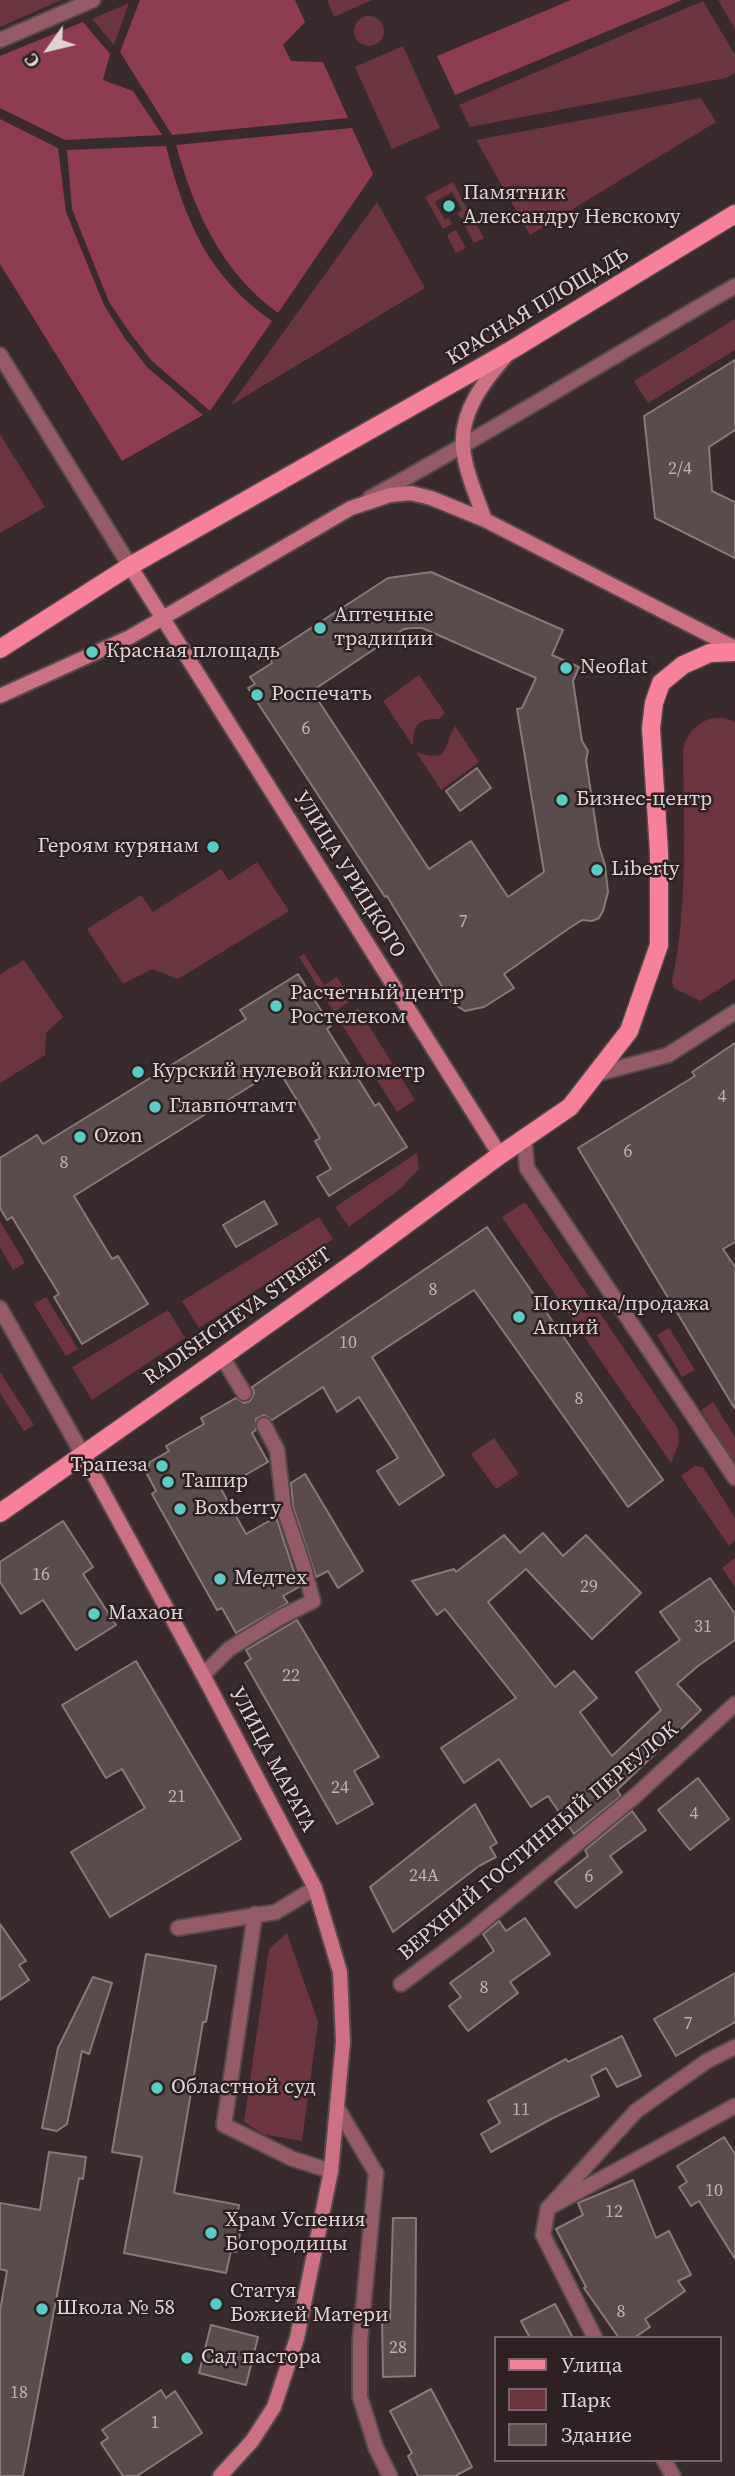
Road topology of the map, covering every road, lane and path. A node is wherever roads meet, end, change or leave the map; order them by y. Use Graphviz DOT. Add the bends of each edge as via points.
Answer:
graph roads {
  1 [pos="93,0"];
  2 [pos="0,40"];
  3 [pos="735,214"];
  4 [pos="735,286"];
  5 [pos="513,349"];
  6 [pos="0,355"];
  7 [pos="463,447"];
  8 [pos="351,508"];
  9 [pos="485,520"];
  10 [pos="130,566"];
  11 [pos="163,618"];
  12 [pos="0,649"];
  13 [pos="735,650"];
  14 [pos="0,696"];
  15 [pos="735,1012"];
  16 [pos="596,1074"];
  17 [pos="524,1138"];
  18 [pos="500,1155"];
  19 [pos="0,1308"];
  20 [pos="222,1357"];
  21 [pos="244,1393"];
  22 [pos="264,1425"];
  23 [pos="83,1455"];
  24 [pos="735,1478"];
  25 [pos="0,1513"];
  26 [pos="203,1675"];
  27 [pos="735,1704"];
  28 [pos="315,1888"];
  29 [pos="255,1914"];
  30 [pos="178,1928"];
  31 [pos="401,1984"];
  32 [pos="735,2046"];
  33 [pos="735,2106"];
  34 [pos="338,2109"];
  35 [pos="331,2171"];
  36 [pos="548,2208"];
  37 [pos="594,2336"];
  38 [pos="220,2476"];
  39 [pos="390,2476"];
  1 -- 2 [label="street"];
  3 -- 5 [label="main road, КРАСНАЯ ПЛОЩАДЬ"];
  4 -- 7 [label="street"];
  5 -- 7 [label="main road" via="473,401"];
  5 -- 10 [label="main road, КРАСНАЯ ПЛОЩАДЬ"];
  6 -- 10 [label="street"];
  7 -- 8 [label="street"];
  7 -- 9 [label="main road"];
  8 -- 9 [label="main road" via="411,493"];
  8 -- 11 [label="main road"];
  9 -- 13 [label="main road"];
  10 -- 11 [label="main road, УЛИЦА УРИЦКОГО"];
  10 -- 12 [label="main road, КРАСНАЯ ПЛОЩАДЬ"];
  11 -- 14 [label="main road"];
  11 -- 18 [label="main road, УЛИЦА УРИЦКОГО"];
  13 -- 16 [label="main road, RADISHCHEVA STREET" via="710,653 683,665 662,683 654,703 650,728 659,852 659,944 629,1031"];
  15 -- 16 [label="street" via="668,1055"];
  16 -- 17 [label="main road, RADISHCHEVA STREET" via="570,1108"];
  17 -- 18 [label="main road, RADISHCHEVA STREET"];
  17 -- 24 [label="street" via="527,1168"];
  18 -- 20 [label="main road, RADISHCHEVA STREET"];
  19 -- 23 [label="street"];
  20 -- 21 [label="street"];
  20 -- 23 [label="main road, RADISHCHEVA STREET"];
  22 -- 26 [label="street" via="277,1450 284,1509 313,1601 229,1648"];
  23 -- 25 [label="main road, RADISHCHEVA STREET"];
  23 -- 26 [label="main road, УЛИЦА МАРАТА"];
  26 -- 28 [label="main road, УЛИЦА МАРАТА"];
  27 -- 31 [label="street, ВЕРХНИЙ ГОСТИННЫЙ ПЕРЕУЛОК" via="634,1797"];
  28 -- 29 [label="street" via="276,1912"];
  28 -- 34 [label="main road, УЛИЦА МАРАТА" via="340,1972 343,2042"];
  29 -- 30 [label="street"];
  29 -- 35 [label="street" via="224,2125 293,2159"];
  32 -- 36 [label="street" via="636,2111"];
  33 -- 36 [label="street"];
  34 -- 35 [label="main road, УЛИЦА МАРАТА"];
  34 -- 39 [label="street" via="376,2173 360,2341 360,2397"];
  35 -- 38 [label="main road, УЛИЦА МАРАТА" via="297,2338 274,2407 252,2441"];
  36 -- 37 [label="street" via="543,2235"];
}
